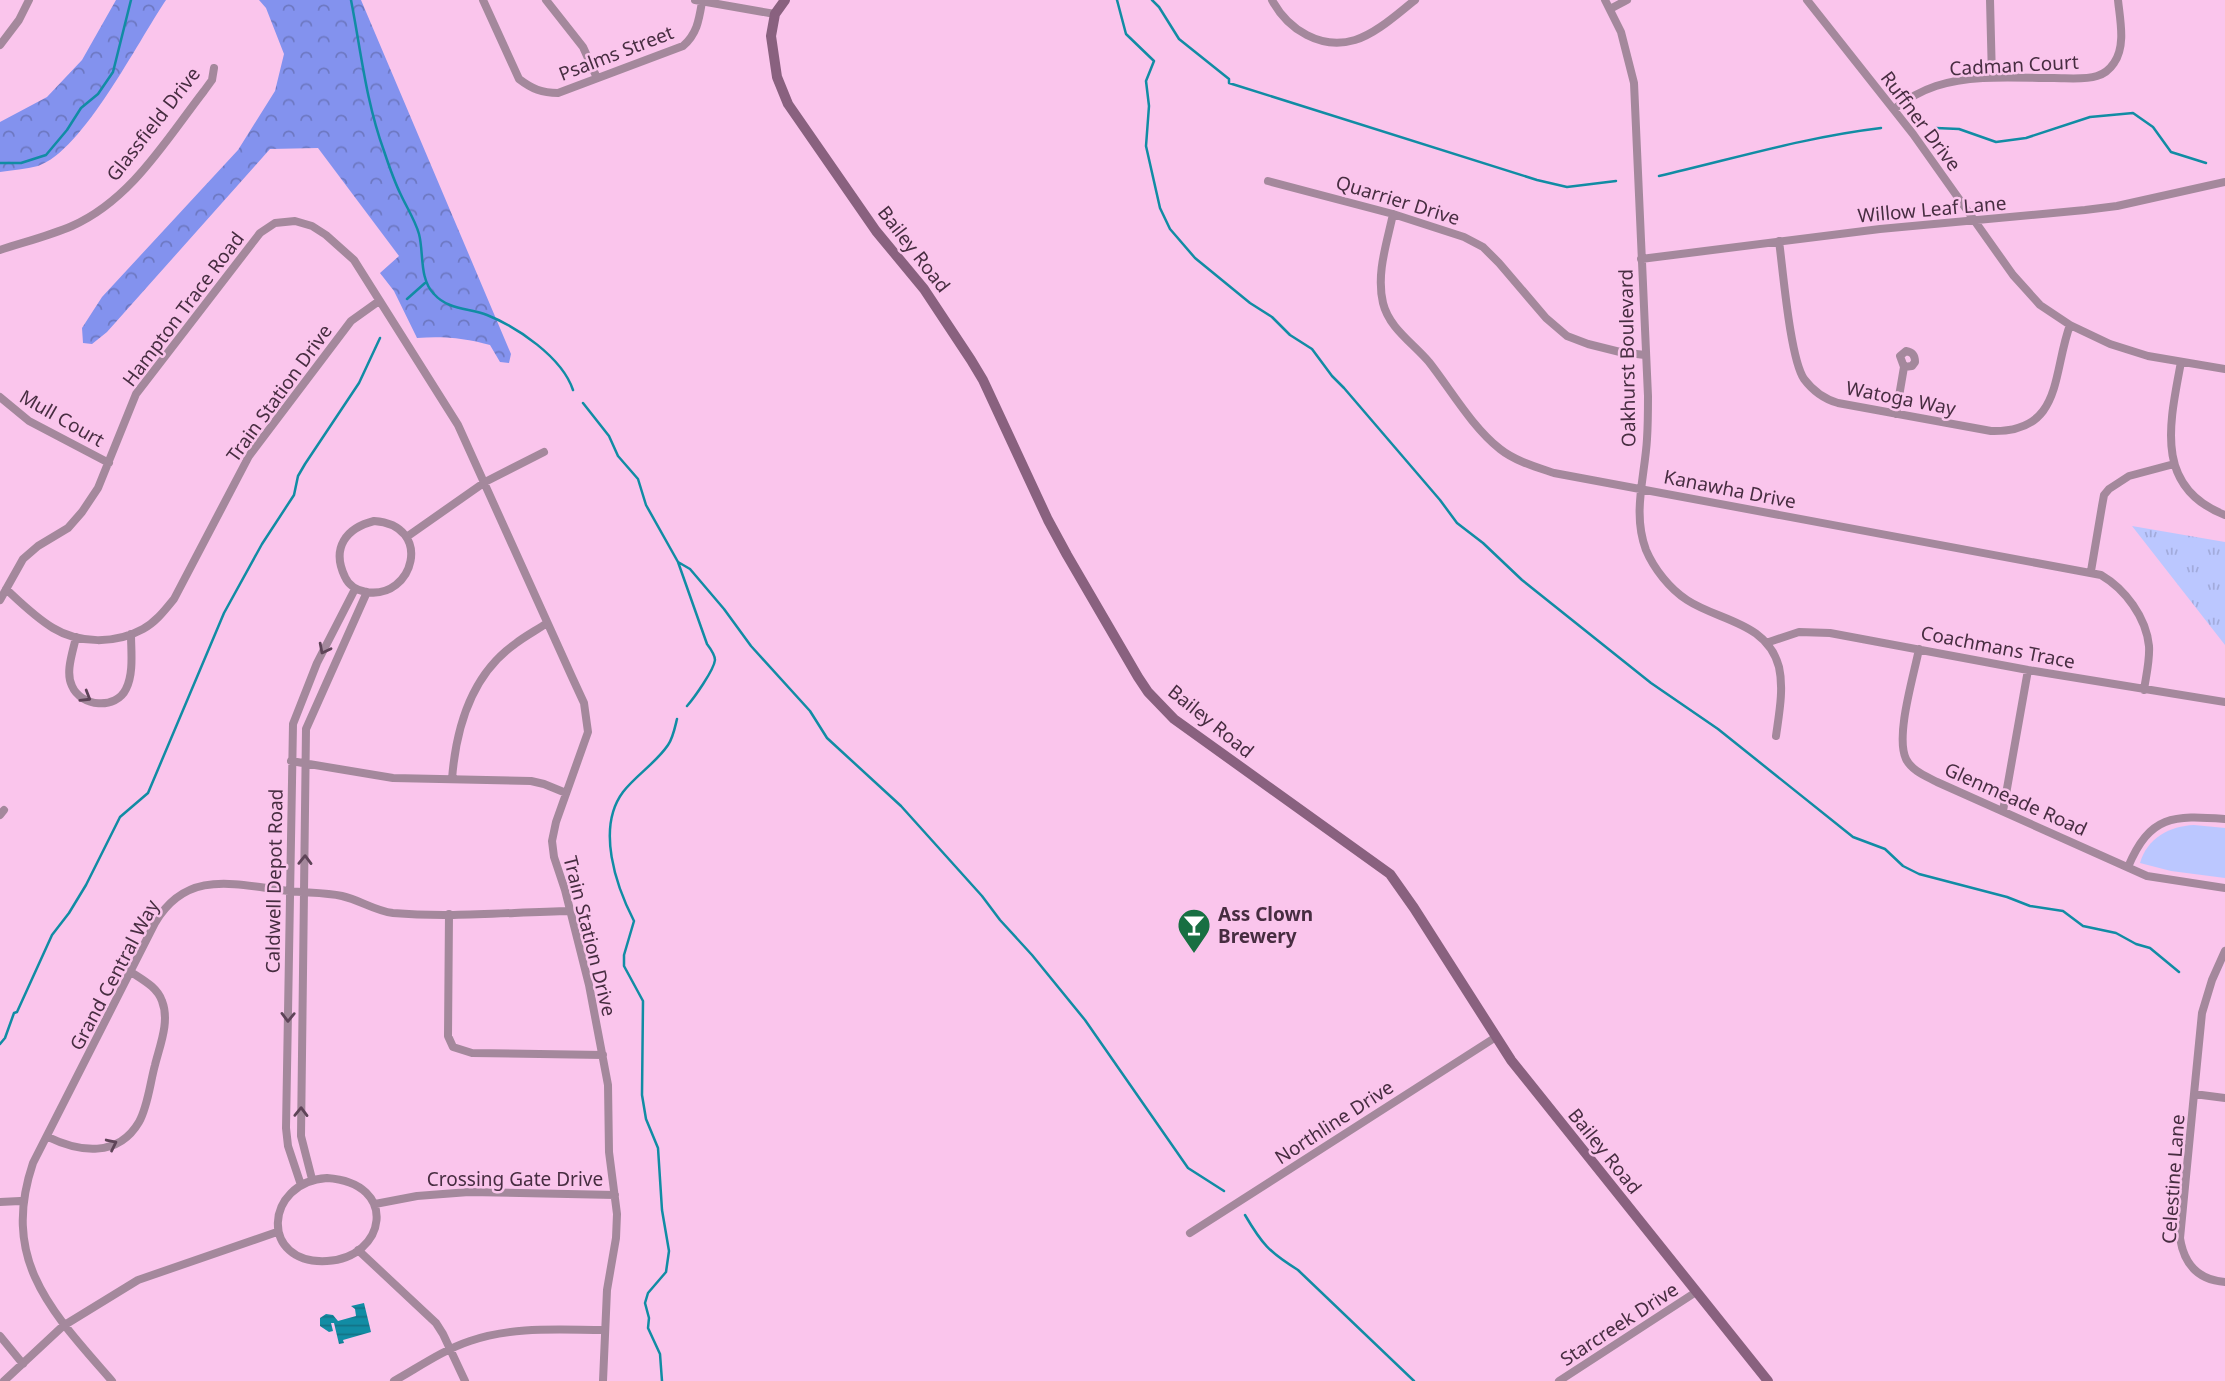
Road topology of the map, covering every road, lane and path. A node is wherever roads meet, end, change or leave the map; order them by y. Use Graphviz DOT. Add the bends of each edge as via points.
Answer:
graph roads {
  1 [pos="29,0"];
  2 [pos="483,0"];
  3 [pos="546,0"];
  4 [pos="785,0"];
  5 [pos="1272,0"];
  6 [pos="1415,0"];
  7 [pos="1605,0"];
  8 [pos="1627,0"];
  9 [pos="1807,0"];
  10 [pos="1990,0"];
  11 [pos="2118,0"];
  12 [pos="698,1"];
  13 [pos="1610,9"];
  14 [pos="775,15"];
  15 [pos="0,45"];
  16 [pos="214,68"];
  17 [pos="597,78"];
  18 [pos="1992,78"];
  19 [pos="1894,109"];
  20 [pos="1268,181"];
  21 [pos="2225,182"];
  22 [pos="1393,214"];
  23 [pos="1976,221"];
  24 [pos="1779,241"];
  25 [pos="0,250"];
  26 [pos="1641,259"];
  27 [pos="379,301"];
  28 [pos="2070,325"];
  29 [pos="1645,355"];
  30 [pos="2181,362"];
  31 [pos="1904,367"];
  32 [pos="2225,369"];
  33 [pos="0,397"];
  34 [pos="1896,414"];
  35 [pos="544,452"];
  36 [pos="109,463"];
  37 [pos="2174,464"];
  38 [pos="485,482"];
  39 [pos="1641,488"];
  40 [pos="2225,515"];
  41 [pos="408,536"];
  42 [pos="2091,572"];
  43 [pos="6,589"];
  44 [pos="355,589"];
  45 [pos="367,592"];
  46 [pos="0,600"];
  47 [pos="547,623"];
  48 [pos="131,634"];
  49 [pos="76,637"];
  50 [pos="1766,643"];
  51 [pos="1919,649"];
  52 [pos="2028,670"];
  53 [pos="2144,690"];
  54 [pos="2225,702"];
  55 [pos="1776,736"];
  56 [pos="291,761"];
  57 [pos="307,764"];
  58 [pos="452,779"];
  59 [pos="566,793"];
  60 [pos="2003,811"];
  61 [pos="2225,819"];
  62 [pos="2128,867"];
  63 [pos="2225,888"];
  64 [pos="290,891"];
  65 [pos="304,892"];
  66 [pos="570,911"];
  67 [pos="449,914"];
  68 [pos="2225,951"];
  69 [pos="131,972"];
  70 [pos="1496,1037"];
  71 [pos="603,1055"];
  72 [pos="2194,1094"];
  73 [pos="2225,1098"];
  74 [pos="48,1137"];
  75 [pos="312,1179"];
  76 [pos="301,1185"];
  77 [pos="615,1195"];
  78 [pos="0,1202"];
  79 [pos="20,1202"];
  80 [pos="375,1205"];
  81 [pos="278,1232"];
  82 [pos="1190,1233"];
  83 [pos="358,1250"];
  84 [pos="2225,1282"];
  85 [pos="1696,1292"];
  86 [pos="63,1326"];
  87 [pos="604,1330"];
  88 [pos="0,1336"];
  89 [pos="450,1349"];
  90 [pos="23,1364"];
  91 [pos="4,1381"];
  92 [pos="112,1381"];
  93 [pos="394,1381"];
  94 [pos="465,1381"];
  95 [pos="603,1381"];
  96 [pos="1559,1381"];
  97 [pos="1768,1381"];
  1 -- 15 [label="street"];
  2 -- 17 [label="street, Psalms Street" via="519,79 530,88 558,93"];
  3 -- 17 [label="street" via="583,47"];
  4 -- 14 [label="street, Bailey Road"];
  5 -- 6 [label="street" via="1300,32 1318,40 1344,42 1368,33"];
  7 -- 13 [label="street, Oakhurst Boulevard"];
  8 -- 13 [label="street"];
  9 -- 19 [label="street, Ruffner Drive"];
  10 -- 18 [label="street"];
  11 -- 18 [label="street, Cadman Court" via="2120,47 2109,70 2079,78"];
  12 -- 14 [label="street"];
  12 -- 17 [label="street, Psalms Street" via="698,27 683,46"];
  13 -- 26 [label="street, Oakhurst Boulevard" via="1633,83"];
  14 -- 70 [label="street, Bailey Road" via="773,61 788,104 971,360 1059,539 1140,681 1174,719 1390,874"];
  16 -- 25 [label="street, Glassfield Drive" via="212,80 127,188 74,225"];
  18 -- 19 [label="street, Cadman Court" via="1937,86"];
  19 -- 23 [label="street, Ruffner Drive"];
  20 -- 22 [label="street, Quarrier Drive"];
  21 -- 23 [label="street, Willow Leaf Lane" via="2117,206"];
  22 -- 29 [label="street, Quarrier Drive" via="1447,230 1483,247 1567,336"];
  22 -- 39 [label="street, Kanawha Drive" via="1380,279 1386,313 1470,416 1500,449 1524,463"];
  23 -- 24 [label="street, Willow Leaf Lane"];
  23 -- 28 [label="street, Ruffner Drive" via="2040,305"];
  24 -- 26 [label="street, Willow Leaf Lane"];
  24 -- 34 [label="street, Watoga Way" via="1803,377 1828,400"];
  26 -- 29 [label="street, Oakhurst Boulevard"];
  27 -- 36 [label="street, Hampton Trace Road" via="354,260 319,230 295,221 275,223 260,233 136,394"];
  27 -- 38 [label="street, Hampton Trace Road" via="458,425"];
  27 -- 48 [label="street, Train Station Drive" via="351,321 249,456 174,598 159,617"];
  28 -- 30 [label="street, Ruffner Drive" via="2110,344"];
  28 -- 34 [label="street, Watoga Way" via="2053,396 2030,424 2006,432 1991,431"];
  29 -- 39 [label="street, Oakhurst Boulevard" via="1647,439"];
  30 -- 32 [label="street, Ruffner Drive"];
  30 -- 37 [label="street" via="2171,417"];
  31 -- 34 [label="street"];
  33 -- 36 [label="street, Mull Court" via="29,421"];
  35 -- 38 [label="street"];
  36 -- 43 [label="street, Hampton Trace Road" via="82,513 23,559"];
  37 -- 40 [label="street" via="2193,494"];
  37 -- 42 [label="street" via="2129,475 2109,489"];
  38 -- 41 [label="street"];
  38 -- 47 [label="street, Train Station Drive"];
  39 -- 42 [label="street, Kanawha Drive"];
  39 -- 50 [label="street, Oakhurst Boulevard" via="1642,538 1655,567 1687,600 1750,628"];
  41 -- 44 [label="street" via="387,522 360,524 349,531 343,541 342,572"];
  41 -- 45 [label="street" via="406,574 382,593"];
  42 -- 53 [label="street, Kanawha Drive" via="2120,588 2139,616 2149,646"];
  43 -- 46 [label="street, Hampton Trace Road"];
  43 -- 49 [label="street, Train Station Drive" via="37,617"];
  44 -- 45 [label="street"];
  44 -- 56 [label="street, Caldwell Depot Road, one-way" via="298,706"];
  45 -- 57 [label="street, Caldwell Depot Road" via="306,729"];
  47 -- 58 [label="street" via="513,645 475,689 458,734"];
  47 -- 59 [label="street, Train Station Drive" via="584,704 589,732"];
  48 -- 49 [label="street, Train Station Drive" via="119,639"];
  49 -- 48 [label="street, one-way" via="69,670 72,687 84,699 100,704 125,692"];
  50 -- 51 [label="street, Coachmans Trace" via="1807,631"];
  50 -- 55 [label="street" via="1776,658 1781,680"];
  51 -- 52 [label="street, Coachmans Trace"];
  51 -- 60 [label="street, Glenmeade Road" via="1902,733 1907,761 1921,773"];
  52 -- 53 [label="street, Coachmans Trace"];
  52 -- 60 [label="street"];
  53 -- 54 [label="street, Coachmans Trace"];
  56 -- 57 [label="street"];
  56 -- 64 [label="street, Caldwell Depot Road"];
  57 -- 58 [label="street" via="393,778"];
  65 -- 57 [label="street, Caldwell Depot Road, one-way"];
  58 -- 59 [label="street" via="531,781"];
  59 -- 66 [label="street, Train Station Drive" via="552,841"];
  60 -- 62 [label="street, Glenmeade Road"];
  61 -- 62 [label="street" via="2183,817 2162,823 2143,838"];
  62 -- 63 [label="street, Glenmeade Road" via="2164,880"];
  64 -- 65 [label="street, Grand Central Way"];
  64 -- 69 [label="street, Grand Central Way" via="226,884 184,891 163,910"];
  64 -- 76 [label="street, Caldwell Depot Road, one-way" via="286,1128"];
  65 -- 67 [label="street, Grand Central Way" via="342,895 377,910"];
  75 -- 65 [label="street, Caldwell Depot Road, one-way" via="301,1136"];
  66 -- 67 [label="street, Grand Central Way"];
  66 -- 71 [label="street, Train Station Drive"];
  67 -- 71 [label="street" via="448,1036 453,1047 472,1053"];
  68 -- 72 [label="street, Celestine Lane" via="2202,1013"];
  69 -- 74 [label="street, Grand Central Way"];
  74 -- 69 [label="street, one-way" via="74,1147 102,1149 124,1138 139,1122 165,1013 160,996"];
  70 -- 82 [label="street, Northline Drive"];
  70 -- 85 [label="street, Bailey Road"];
  71 -- 77 [label="street, Train Station Drive"];
  72 -- 73 [label="street, Celestine Lane"];
  72 -- 84 [label="street, Celestine Lane" via="2180,1238 2186,1260 2200,1275"];
  74 -- 79 [label="street, Grand Central Way" via="22,1187"];
  75 -- 76 [label="street"];
  75 -- 80 [label="street" via="351,1182 363,1188"];
  76 -- 81 [label="street" via="282,1204"];
  77 -- 80 [label="street, Crossing Gate Drive" via="469,1192"];
  77 -- 87 [label="street, Train Station Drive" via="616,1238"];
  78 -- 79 [label="street"];
  79 -- 86 [label="street, Grand Central Way" via="17,1236 21,1255 44,1303"];
  80 -- 83 [label="street" via="378,1211 372,1233"];
  81 -- 83 [label="street" via="289,1250 307,1259 327,1261"];
  81 -- 86 [label="street" via="138,1280"];
  83 -- 89 [label="street" via="427,1312"];
  85 -- 96 [label="street, Starcreek Drive"];
  85 -- 97 [label="street, Bailey Road"];
  86 -- 90 [label="street"];
  86 -- 92 [label="street, Grand Central Way"];
  87 -- 89 [label="street" via="519,1330"];
  87 -- 95 [label="street, Train Station Drive"];
  88 -- 90 [label="street"];
  89 -- 93 [label="street"];
  89 -- 94 [label="street"];
  90 -- 91 [label="street"];
}
